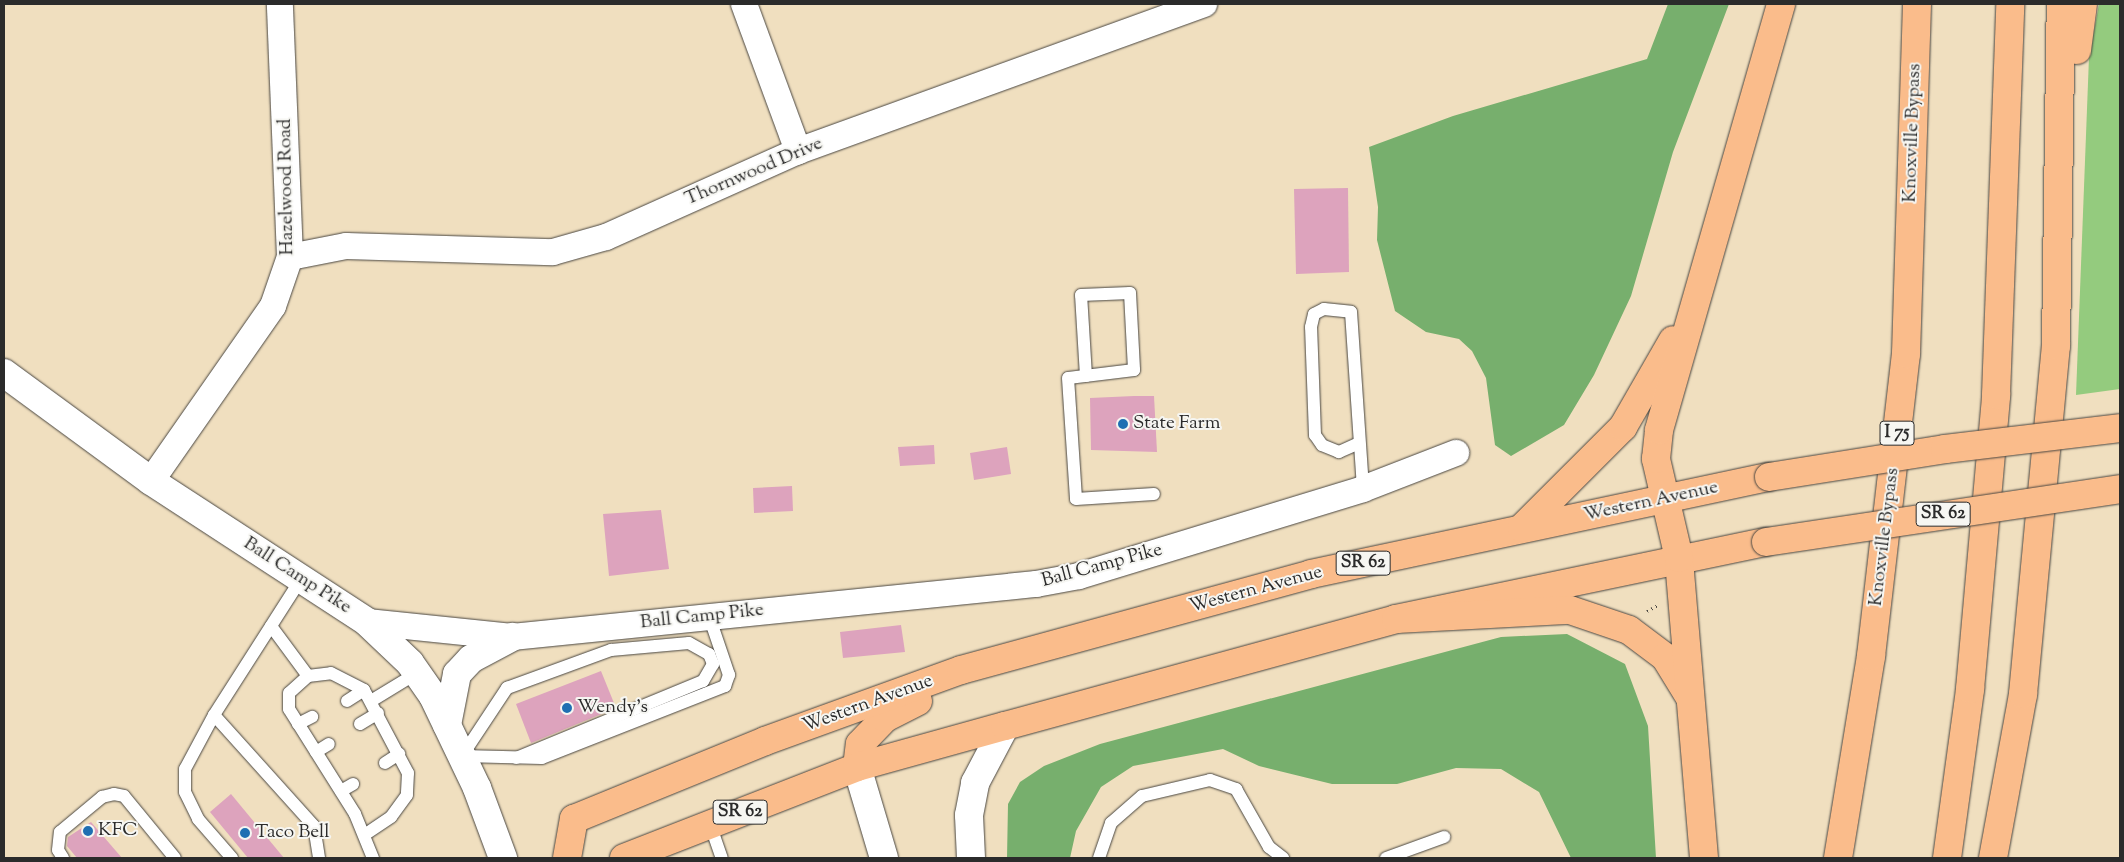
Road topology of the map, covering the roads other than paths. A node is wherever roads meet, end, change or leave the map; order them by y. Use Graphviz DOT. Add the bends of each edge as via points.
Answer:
graph roads {
  1 [pos="280,4"];
  2 [pos="744,4"];
  3 [pos="1204,4"];
  4 [pos="1781,4"];
  5 [pos="1917,4"];
  6 [pos="2010,4"];
  7 [pos="2061,4"];
  8 [pos="2083,4"];
  9 [pos="1143,14"];
  10 [pos="798,151"];
  11 [pos="290,257"];
  12 [pos="1700,284"];
  13 [pos="2056,346"];
  14 [pos="4,373"];
  15 [pos="1086,376"];
  16 [pos="2120,428"];
  17 [pos="1357,444"];
  18 [pos="1456,453"];
  19 [pos="151,481"];
  20 [pos="2120,488"];
  21 [pos="1363,489"];
  22 [pos="1154,494"];
  23 [pos="1663,499"];
  24 [pos="1522,528"];
  25 [pos="1679,558"];
  26 [pos="301,579"];
  27 [pos="709,616"];
  28 [pos="1396,619"];
  29 [pos="367,622"];
  30 [pos="271,626"];
  31 [pos="512,637"];
  32 [pos="962,670"];
  33 [pos="417,674"];
  34 [pos="308,676"];
  35 [pos="2023,694"];
  36 [pos="368,696"];
  37 [pos="347,701"];
  38 [pos="1694,705"];
  39 [pos="378,713"];
  40 [pos="214,714"];
  41 [pos="312,717"];
  42 [pos="298,724"];
  43 [pos="360,724"];
  44 [pos="446,725"];
  45 [pos="1005,726"];
  46 [pos="329,744"];
  47 [pos="316,752"];
  48 [pos="400,754"];
  49 [pos="462,756"];
  50 [pos="516,758"];
  51 [pos="384,764"];
  52 [pos="857,767"];
  53 [pos="353,784"];
  54 [pos="341,791"];
  55 [pos="710,824"];
  56 [pos="364,835"];
  57 [pos="1444,837"];
  58 [pos="63,858"];
  59 [pos="175,858"];
  60 [pos="232,858"];
  61 [pos="319,858"];
  62 [pos="373,858"];
  63 [pos="503,858"];
  64 [pos="567,858"];
  65 [pos="624,858"];
  66 [pos="722,858"];
  67 [pos="884,858"];
  68 [pos="971,858"];
  69 [pos="1098,858"];
  70 [pos="1283,858"];
  71 [pos="1386,858"];
  72 [pos="1704,858"];
  73 [pos="1838,858"];
  74 [pos="1947,858"];
  75 [pos="1993,858"];
  76 [pos="2012,858"];
  1 -- 11 [label="street, Hazelwood Road"];
  2 -- 10 [label="street"];
  3 -- 9 [label="street, Thornwood Drive"];
  4 -- 12 [label="main road"];
  5 -- 73 [label="main road, Knoxville Bypass / I 75" via="1906,354 1871,656"];
  6 -- 74 [label="main road" via="1996,394 1970,689"];
  7 -- 13 [label="main road"];
  8 -- 13 [label="main road"];
  9 -- 10 [label="street, Thornwood Drive"];
  10 -- 11 [label="street, Thornwood Drive" via="606,237 553,252 346,246"];
  11 -- 19 [label="street, Hazelwood Road" via="273,306"];
  12 -- 23 [label="main road" via="1659,430 1656,459"];
  12 -- 24 [label="main road" via="1656,374 1623,427"];
  13 -- 35 [label="main road"];
  14 -- 19 [label="street, Ball Camp Pike"];
  15 -- 15 [label="lane" via="1134,370 1130,293 1081,295"];
  15 -- 22 [label="lane" via="1068,378 1076,499"];
  16 -- 23 [label="main road, Western Avenue / SR 62, bridge" via="1944,449"];
  17 -- 17 [label="lane" via="1351,312 1324,309 1314,314 1311,327 1315,435 1322,445 1339,452"];
  17 -- 21 [label="lane"];
  18 -- 21 [label="street, Ball Camp Pike"];
  19 -- 26 [label="street, Ball Camp Pike"];
  20 -- 25 [label="main road, SR 62, bridge"];
  21 -- 27 [label="street, Ball Camp Pike" via="1071,578"];
  23 -- 24 [label="main road, Western Avenue / SR 62"];
  23 -- 25 [label="main road"];
  24 -- 32 [label="main road, Western Avenue / SR 62" via="1311,574"];
  25 -- 28 [label="main road, SR 62"];
  25 -- 38 [label="main road"];
  26 -- 29 [label="street, Ball Camp Pike"];
  26 -- 30 [label="lane"];
  27 -- 31 [label="street, Ball Camp Pike"];
  27 -- 50 [label="lane" via="729,675 725,686 542,758"];
  28 -- 38 [label="main road" via="1570,610 1613,621 1665,657"];
  28 -- 45 [label="main road, SR 62"];
  29 -- 31 [label="street, Ball Camp Pike"];
  29 -- 33 [label="street"];
  30 -- 34 [label="lane"];
  30 -- 40 [label="lane"];
  31 -- 44 [label="street" via="471,659 457,674"];
  32 -- 52 [label="main road" via="924,698 885,718 860,744"];
  32 -- 64 [label="main road, Western Avenue" via="765,741 574,819"];
  33 -- 36 [label="lane"];
  33 -- 44 [label="street"];
  34 -- 36 [label="lane" via="331,674"];
  34 -- 42 [label="lane" via="289,693 289,710"];
  35 -- 75 [label="main road"];
  35 -- 76 [label="main road"];
  36 -- 37 [label="lane"];
  36 -- 39 [label="lane"];
  38 -- 72 [label="main road"];
  39 -- 43 [label="lane"];
  39 -- 48 [label="lane"];
  40 -- 60 [label="lane" via="186,769 186,792 198,819"];
  40 -- 61 [label="lane" via="314,826"];
  41 -- 42 [label="lane"];
  42 -- 47 [label="lane"];
  44 -- 49 [label="street"];
  45 -- 52 [label="main road, SR 62"];
  45 -- 68 [label="street" via="975,783 969,815"];
  46 -- 47 [label="lane"];
  47 -- 54 [label="lane"];
  48 -- 51 [label="lane"];
  48 -- 56 [label="lane" via="408,773 407,795 391,817"];
  49 -- 50 [label="lane"];
  49 -- 50 [label="lane" via="507,688 611,650 689,642 709,654 713,664 703,680"];
  49 -- 63 [label="street"];
  52 -- 55 [label="main road, SR 62"];
  52 -- 67 [label="street"];
  53 -- 54 [label="lane"];
  54 -- 56 [label="lane"];
  55 -- 65 [label="main road, SR 62"];
  55 -- 66 [label="lane"];
  56 -- 62 [label="lane"];
  57 -- 71 [label="lane"];
  58 -- 59 [label="lane" via="58,850 60,832 102,797 114,794 124,796"];
  69 -- 70 [label="lane" via="1111,822 1142,796 1176,784 1210,780 1236,789 1251,810 1269,847"];
}
